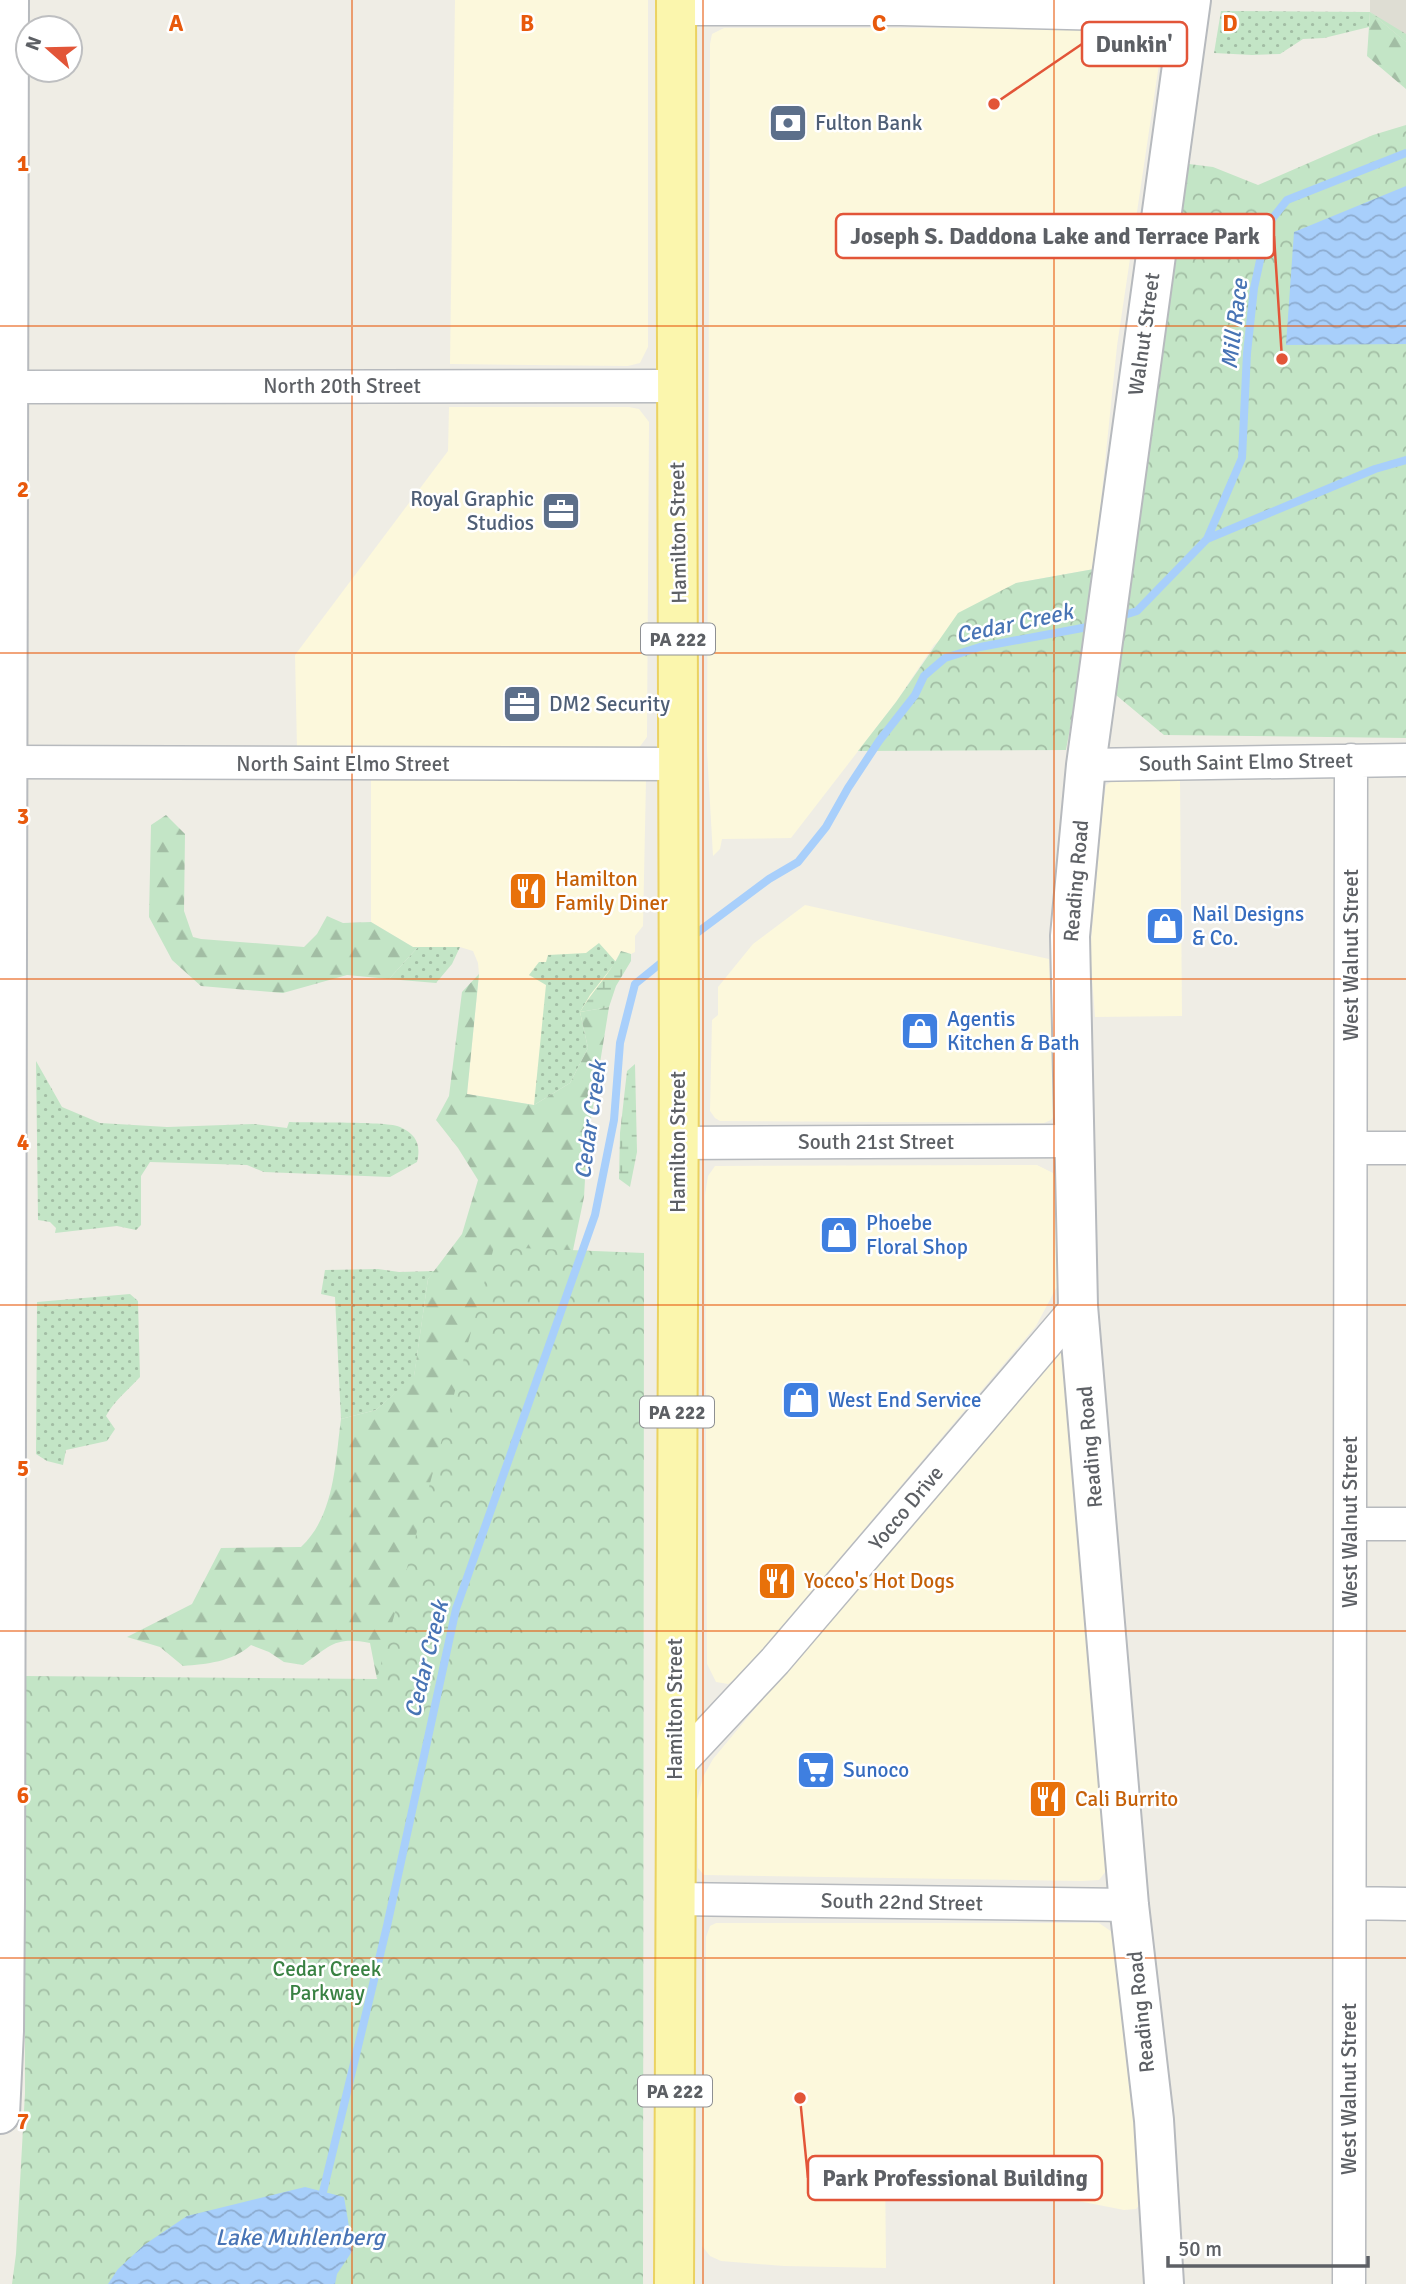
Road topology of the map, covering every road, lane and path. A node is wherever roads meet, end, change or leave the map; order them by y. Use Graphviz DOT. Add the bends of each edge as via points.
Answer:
graph roads {
  1 [pos="9,0"];
  2 [pos="676,5"];
  3 [pos="1190,8"];
  4 [pos="676,386"];
  5 [pos="9,387"];
  6 [pos="1107,610"];
  7 [pos="1352,760"];
  8 [pos="1406,760"];
  9 [pos="8,762"];
  10 [pos="678,764"];
  11 [pos="1086,765"];
  12 [pos="1073,1141"];
  13 [pos="678,1143"];
  14 [pos="1351,1148"];
  15 [pos="1406,1148"];
  16 [pos="1077,1306"];
  17 [pos="1350,1524"];
  18 [pos="1406,1524"];
  19 [pos="674,1769"];
  20 [pos="675,1899"];
  21 [pos="1350,1903"];
  22 [pos="1406,1904"];
  23 [pos="1129,1905"];
  24 [pos="0,2114"];
  25 [pos="674,2284"];
  26 [pos="1164,2284"];
  27 [pos="1349,2284"];
  1 -- 5 [label="street"];
  2 -- 3 [label="street"];
  2 -- 4 [label="main road, Hamilton Street / PA 222"];
  3 -- 6 [label="street, Walnut Street"];
  4 -- 5 [label="street, North 20th Street"];
  4 -- 10 [label="main road, Hamilton Street / PA 222"];
  5 -- 9 [label="street"];
  6 -- 11 [label="street, Reading Road"];
  7 -- 8 [label="street, South Saint Elmo Street"];
  7 -- 11 [label="street, South Saint Elmo Street"];
  7 -- 14 [label="street, West Walnut Street"];
  9 -- 10 [label="street, North Saint Elmo Street"];
  9 -- 24 [label="street" via="5,1900"];
  10 -- 13 [label="main road, Hamilton Street / PA 222"];
  11 -- 12 [label="street, Reading Road" via="1070,936"];
  12 -- 13 [label="street, South 21st Street"];
  12 -- 16 [label="street, Reading Road"];
  13 -- 19 [label="main road, Hamilton Street / PA 222"];
  14 -- 15 [label="street"];
  14 -- 17 [label="street, West Walnut Street"];
  16 -- 19 [label="street, Yocco Drive" via="791,1642"];
  16 -- 23 [label="street, Reading Road"];
  17 -- 18 [label="street"];
  17 -- 21 [label="street, West Walnut Street"];
  19 -- 20 [label="main road, Hamilton Street / PA 222"];
  20 -- 23 [label="street, South 22nd Street"];
  20 -- 25 [label="main road, Hamilton Street / PA 222"];
  21 -- 22 [label="street"];
  21 -- 27 [label="street, West Walnut Street"];
  23 -- 26 [label="street, Reading Road" via="1154,2120"];
}
